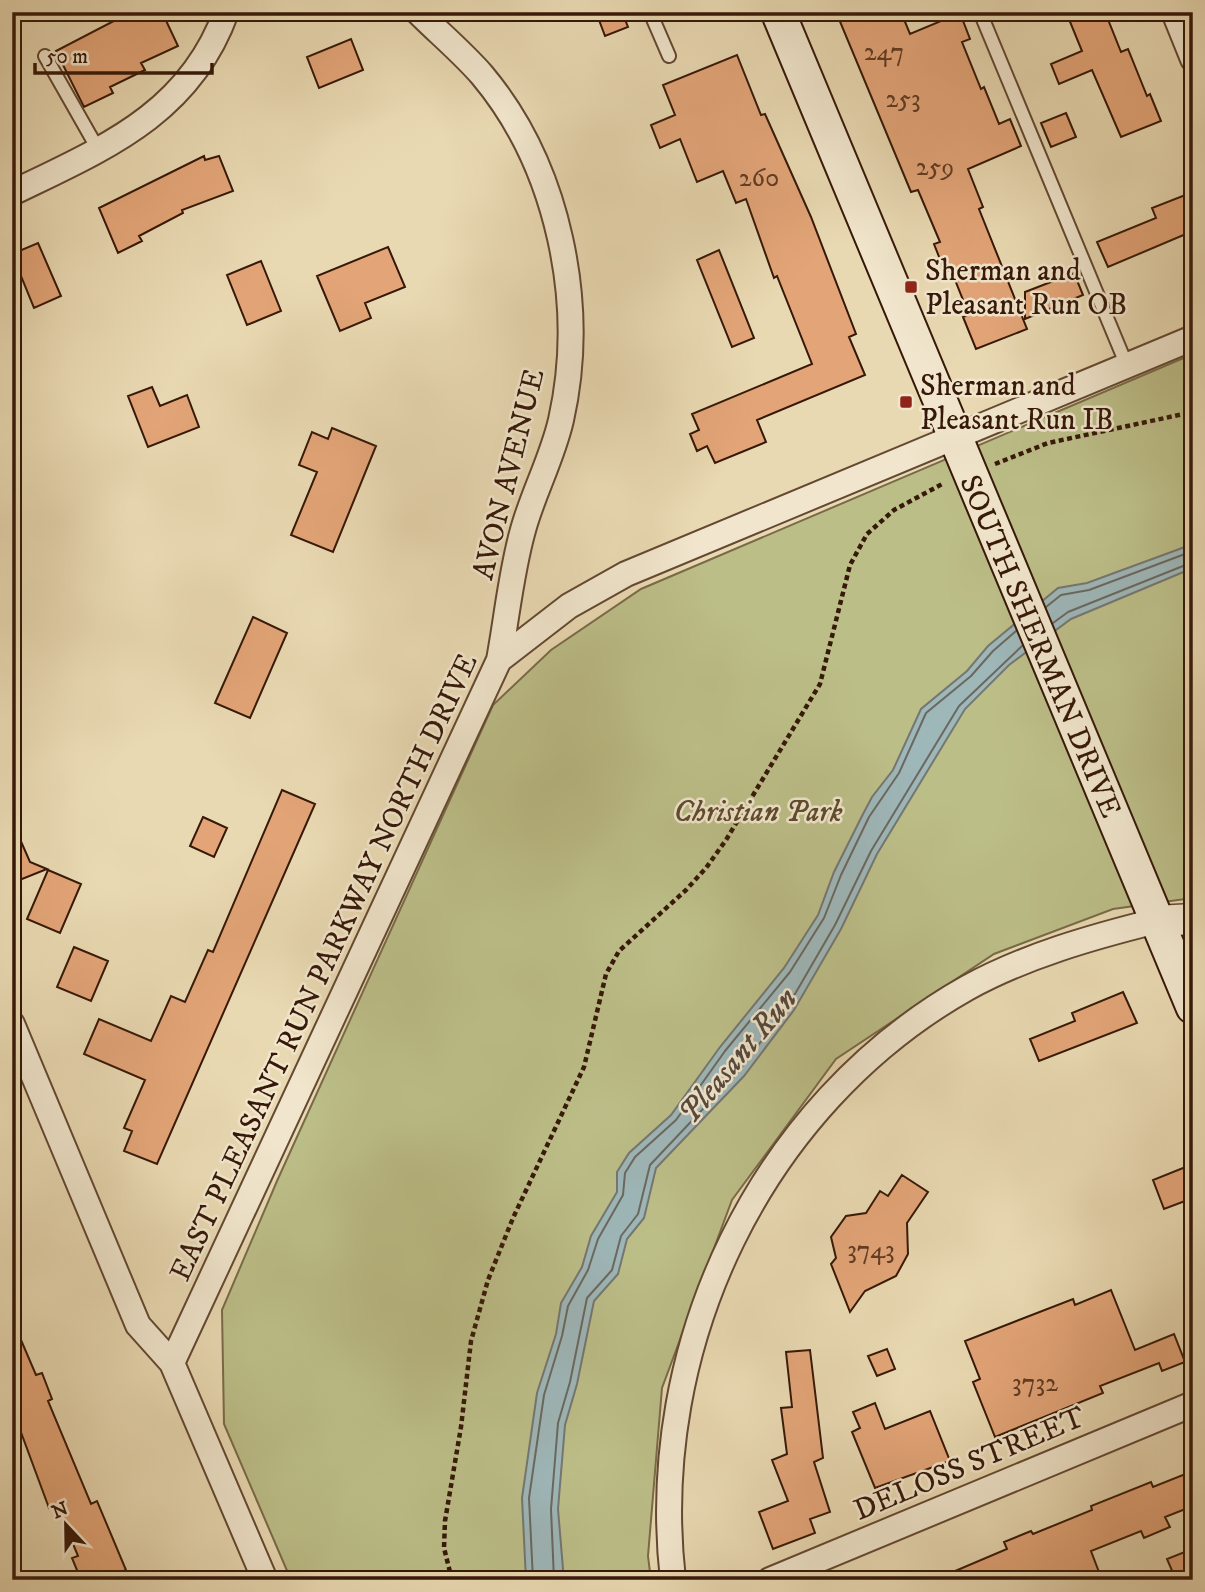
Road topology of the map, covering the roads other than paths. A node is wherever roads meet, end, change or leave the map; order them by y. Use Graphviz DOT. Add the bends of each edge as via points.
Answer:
graph roads {
  1 [pos="226,12"];
  2 [pos="418,12"];
  3 [pos="650,12"];
  4 [pos="778,12"];
  5 [pos="980,12"];
  6 [pos="1174,12"];
  7 [pos="45,56"];
  8 [pos="669,56"];
  9 [pos="1193,59"];
  10 [pos="99,150"];
  11 [pos="12,193"];
  12 [pos="1193,338"];
  13 [pos="1127,366"];
  14 [pos="955,439"];
  15 [pos="499,660"];
  16 [pos="1193,919"];
  17 [pos="1156,921"];
  18 [pos="1193,1007"];
  19 [pos="12,1024"];
  20 [pos="172,1363"];
  21 [pos="1193,1404"];
  22 [pos="265,1580"];
  23 [pos="673,1580"];
  24 [pos="770,1580"];
  1 -- 10 [label="street" via="205,56 171,101"];
  2 -- 15 [label="street, AVON AVENUE" via="477,69 510,117 544,186 565,268 569,357 561,419 523,529"];
  3 -- 8 [label="lane"];
  4 -- 14 [label="main road, SOUTH SHERMAN DRIVE"];
  5 -- 13 [label="lane"];
  6 -- 9 [label="street"];
  7 -- 10 [label="lane"];
  10 -- 11 [label="street"];
  12 -- 13 [label="street, EAST PLEASANT RUN PARKWAY NORTH DRIVE"];
  13 -- 14 [label="street, EAST PLEASANT RUN PARKWAY NORTH DRIVE"];
  14 -- 15 [label="street, EAST PLEASANT RUN PARKWAY NORTH DRIVE" via="626,574 569,606"];
  14 -- 17 [label="main road, SOUTH SHERMAN DRIVE"];
  15 -- 20 [label="street, EAST PLEASANT RUN PARKWAY NORTH DRIVE"];
  16 -- 17 [label="street"];
  17 -- 18 [label="main road, SOUTH SHERMAN DRIVE"];
  17 -- 23 [label="street" via="1033,958 948,1000 861,1066 780,1157 722,1259 690,1352 672,1457"];
  19 -- 20 [label="street" via="138,1325"];
  20 -- 22 [label="street"];
  21 -- 24 [label="street, DELOSS STREET"];
}
